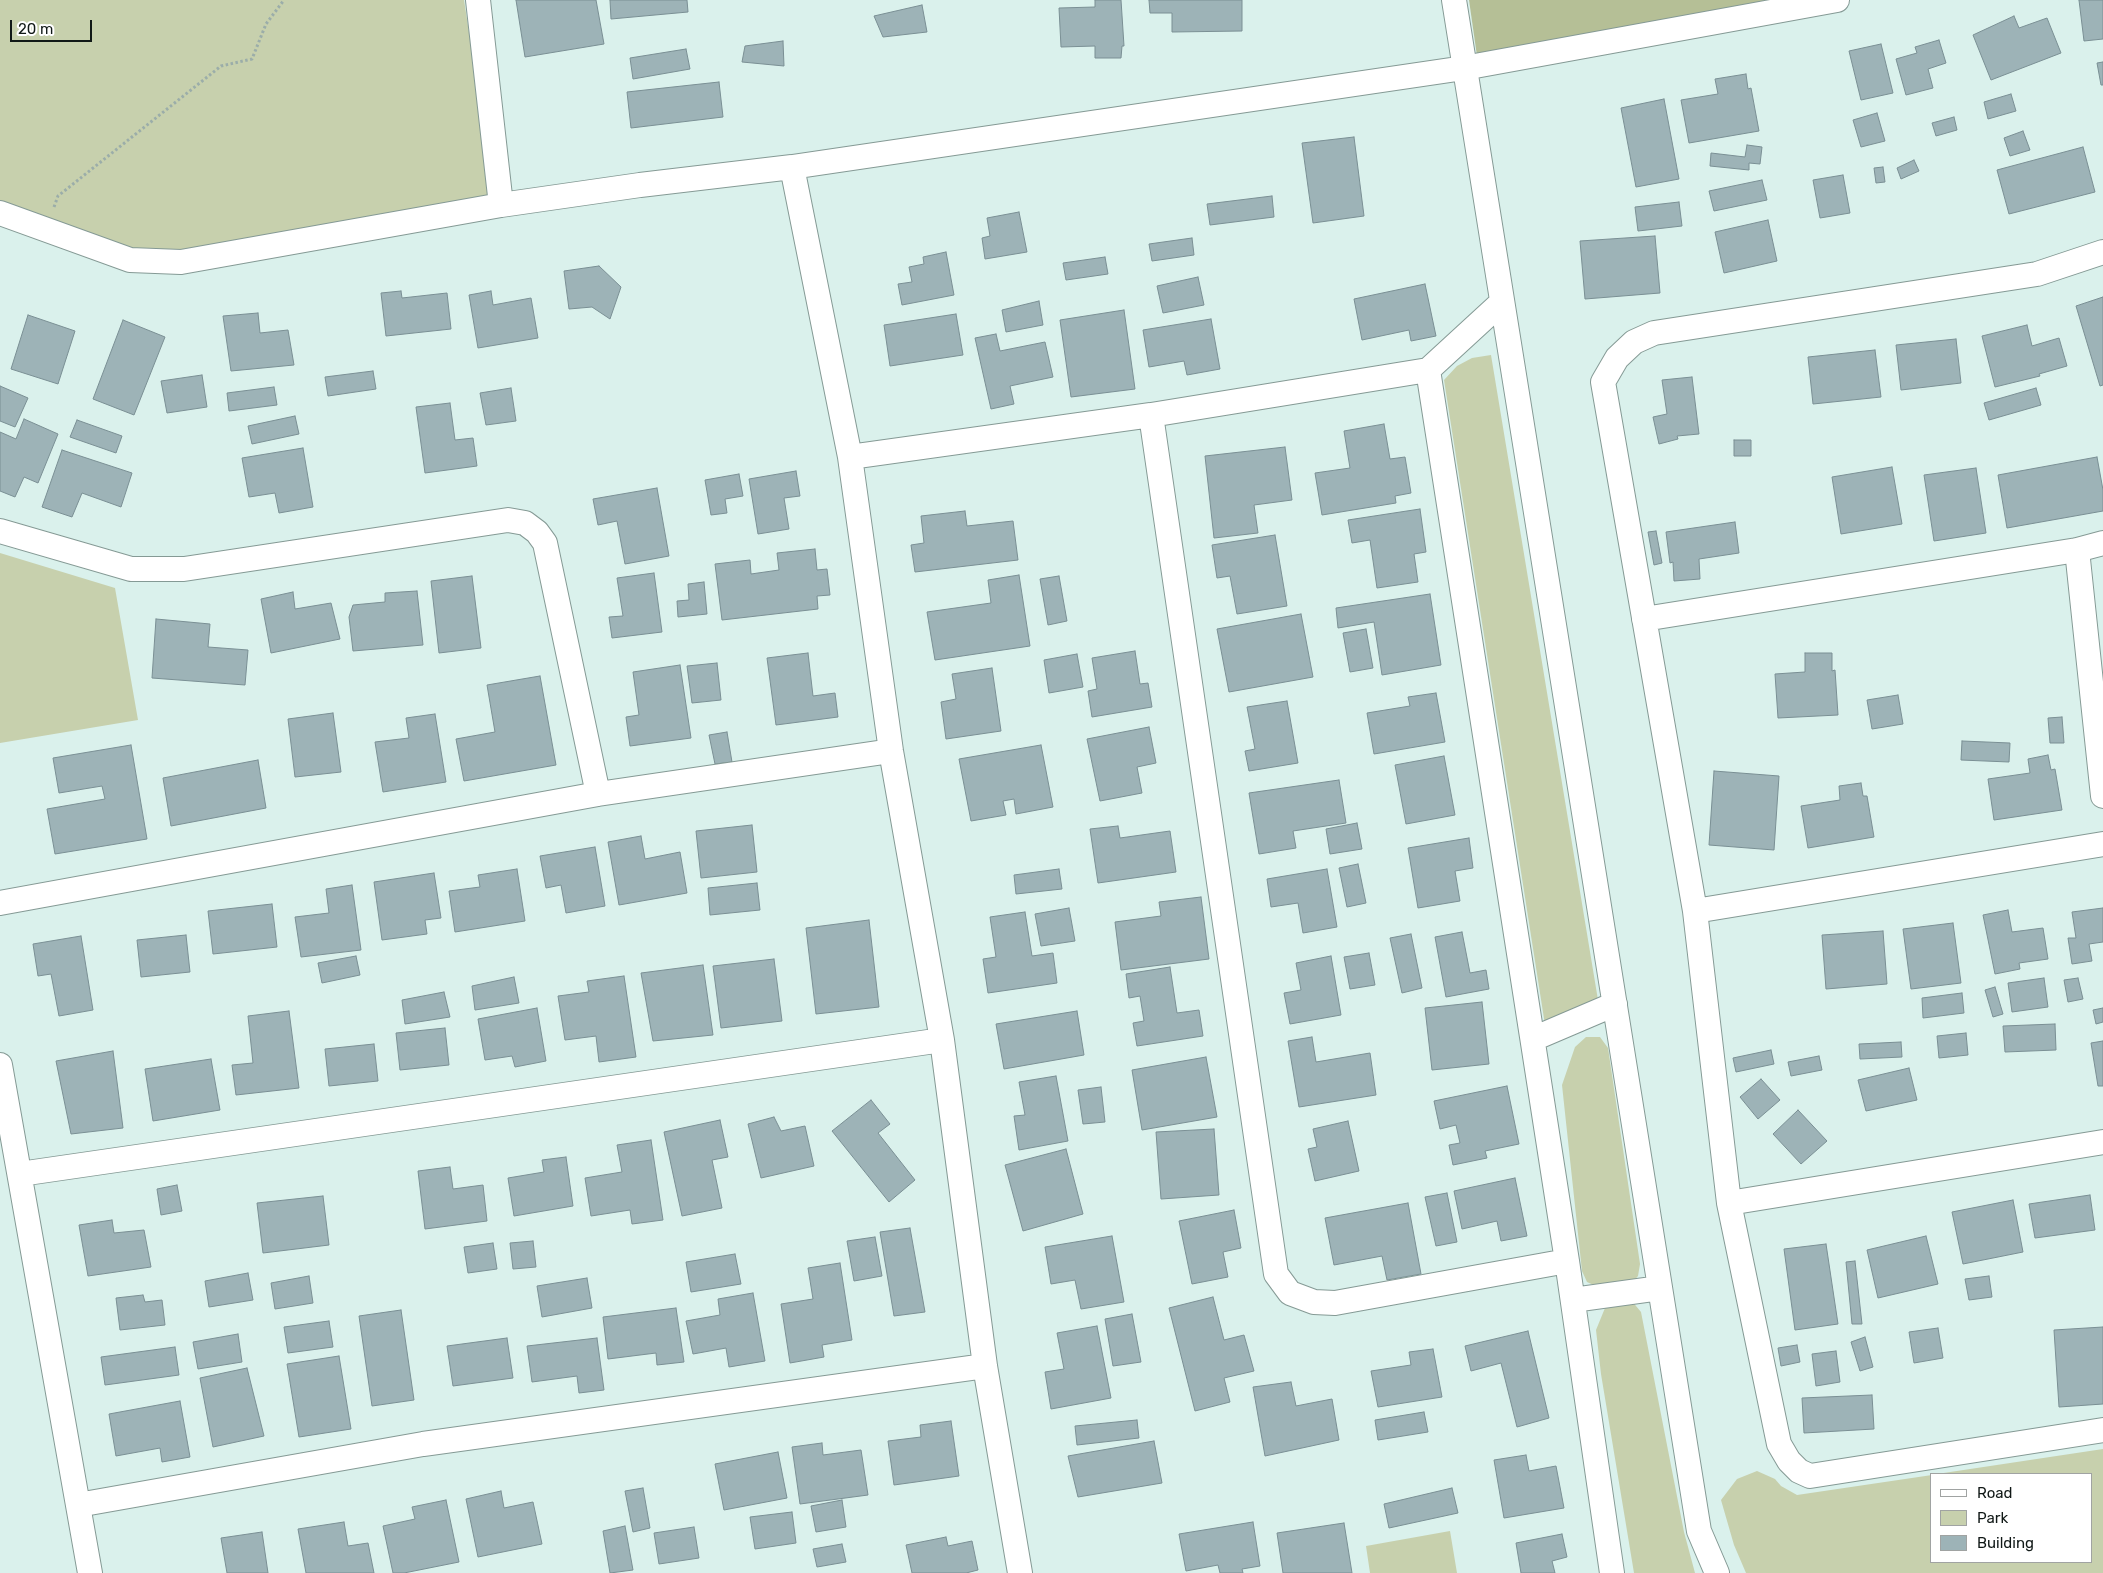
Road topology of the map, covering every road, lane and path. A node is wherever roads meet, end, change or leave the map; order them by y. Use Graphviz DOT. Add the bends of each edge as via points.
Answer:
graph roads {
  1 [pos="284,0"];
  2 [pos="478,0"];
  3 [pos="1454,0"];
  4 [pos="1836,0"];
  5 [pos="1792,4"];
  6 [pos="1464,68"];
  7 [pos="792,168"];
  8 [pos="501,205"];
  9 [pos="0,213"];
  10 [pos="46,230"];
  11 [pos="2103,252"];
  12 [pos="1502,302"];
  13 [pos="1428,370"];
  14 [pos="1151,415"];
  15 [pos="850,457"];
  16 [pos="0,531"];
  17 [pos="2103,543"];
  18 [pos="2077,550"];
  19 [pos="1644,619"];
  20 [pos="891,750"];
  21 [pos="598,794"];
  22 [pos="2103,796"];
  23 [pos="2103,844"];
  24 [pos="0,903"];
  25 [pos="1695,911"];
  26 [pos="1615,1004"];
  27 [pos="1533,1039"];
  28 [pos="942,1040"];
  29 [pos="0,1065"];
  30 [pos="2103,1142"];
  31 [pos="20,1174"];
  32 [pos="1730,1203"];
  33 [pos="1567,1261"];
  34 [pos="1660,1288"];
  35 [pos="1573,1300"];
  36 [pos="985,1366"];
  37 [pos="2103,1430"];
  38 [pos="78,1505"];
  39 [pos="90,1573"];
  40 [pos="1020,1573"];
  41 [pos="1612,1573"];
  42 [pos="1717,1573"];
  1 -- 10 [label="path" via="266,24 252,58 221,66 58,196"];
  2 -- 8 [label="street"];
  3 -- 6 [label="street"];
  4 -- 5 [label="street"];
  5 -- 6 [label="street"];
  6 -- 7 [label="street"];
  6 -- 12 [label="street"];
  7 -- 8 [label="street" via="640,184"];
  7 -- 15 [label="street"];
  8 -- 10 [label="street" via="182,262 130,260"];
  9 -- 10 [label="street"];
  11 -- 19 [label="street" via="2037,274 1654,333 1634,342 1617,358 1603,382"];
  12 -- 13 [label="street"];
  12 -- 26 [label="street"];
  13 -- 14 [label="street"];
  13 -- 27 [label="street"];
  14 -- 15 [label="street"];
  14 -- 33 [label="street" via="1276,1274 1290,1293 1314,1302 1335,1303"];
  15 -- 20 [label="street"];
  16 -- 21 [label="street" via="131,569 184,568 508,520 525,523 545,543"];
  17 -- 18 [label="street"];
  18 -- 19 [label="street"];
  18 -- 22 [label="street"];
  19 -- 25 [label="street"];
  20 -- 21 [label="street"];
  20 -- 28 [label="street"];
  21 -- 24 [label="street"];
  23 -- 25 [label="street"];
  25 -- 32 [label="street"];
  26 -- 27 [label="street"];
  26 -- 34 [label="street"];
  27 -- 33 [label="street"];
  28 -- 31 [label="street"];
  28 -- 36 [label="street"];
  29 -- 31 [label="street"];
  30 -- 32 [label="street"];
  31 -- 38 [label="street"];
  32 -- 37 [label="street" via="1779,1444 1799,1470 1810,1476"];
  33 -- 35 [label="street"];
  34 -- 35 [label="street"];
  34 -- 42 [label="street" via="1699,1532"];
  35 -- 41 [label="street"];
  36 -- 38 [label="street" via="423,1444"];
  36 -- 40 [label="street"];
  38 -- 39 [label="street"];
}
